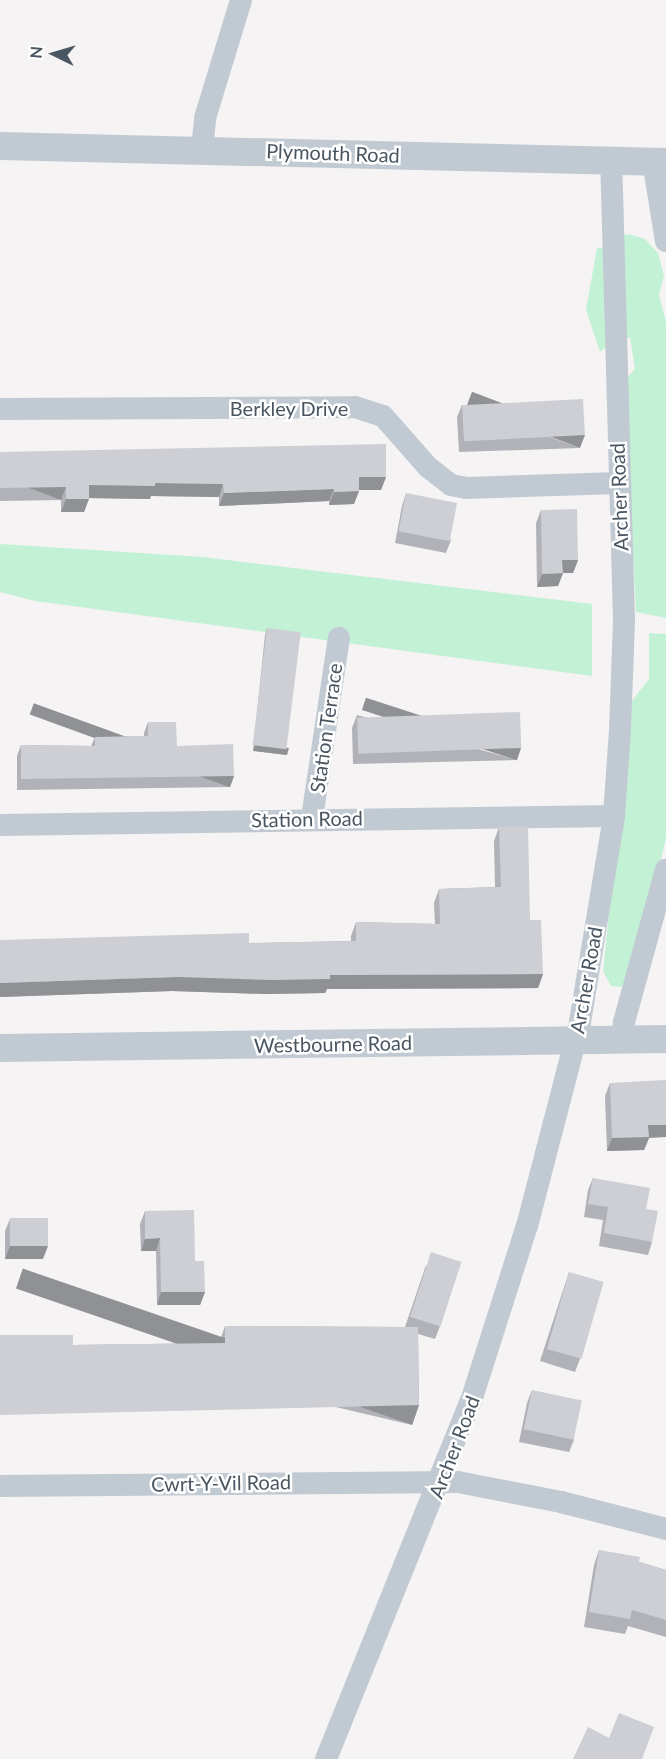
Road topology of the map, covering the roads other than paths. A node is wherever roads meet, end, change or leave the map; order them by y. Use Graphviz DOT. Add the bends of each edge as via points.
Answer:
graph roads {
  1 [pos="241,0"];
  2 [pos="0,146"];
  3 [pos="202,149"];
  4 [pos="611,160"];
  5 [pos="660,162"];
  6 [pos="666,241"];
  7 [pos="0,409"];
  8 [pos="619,483"];
  9 [pos="339,638"];
  10 [pos="614,816"];
  11 [pos="312,818"];
  12 [pos="0,825"];
  13 [pos="666,870"];
  14 [pos="623,1039"];
  15 [pos="666,1039"];
  16 [pos="575,1040"];
  17 [pos="0,1048"];
  18 [pos="441,1481"];
  19 [pos="0,1486"];
  20 [pos="666,1530"];
  21 [pos="326,1759"];
  1 -- 3 [label="street" via="205,118"];
  2 -- 3 [label="street, Plymouth Road"];
  3 -- 4 [label="street, Plymouth Road"];
  4 -- 5 [label="street, Plymouth Road"];
  4 -- 8 [label="street, Archer Road"];
  5 -- 6 [label="street"];
  7 -- 8 [label="street, Berkley Drive" via="356,407 383,416 428,467 451,485 466,488"];
  8 -- 10 [label="street, Archer Road" via="624,620"];
  9 -- 11 [label="street, Station Terrace"];
  10 -- 11 [label="street, Station Road"];
  10 -- 16 [label="street, Archer Road"];
  11 -- 12 [label="street, Station Road"];
  13 -- 14 [label="street" via="624,1022"];
  14 -- 15 [label="street, Westbourne Road"];
  14 -- 16 [label="street, Westbourne Road"];
  16 -- 17 [label="street, Westbourne Road"];
  16 -- 18 [label="street, Archer Road" via="524,1237"];
  18 -- 19 [label="street, Cwrt-Y-Vil Road"];
  18 -- 20 [label="street, Cwrt-Y-Vil Road" via="561,1502"];
  18 -- 21 [label="street, Archer Road"];
}
